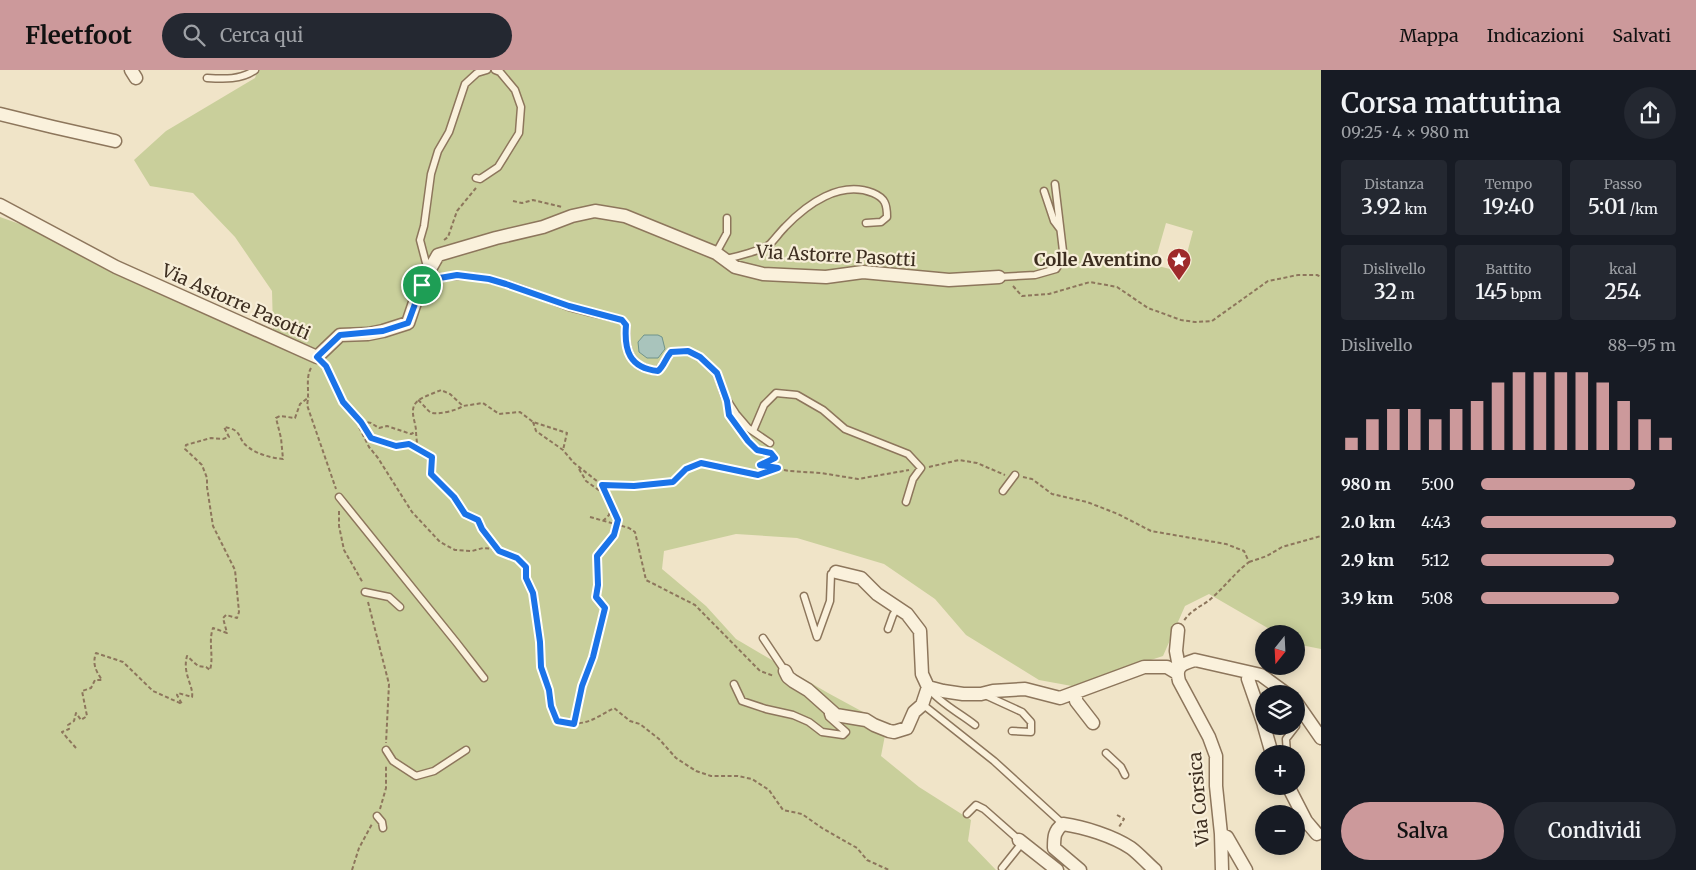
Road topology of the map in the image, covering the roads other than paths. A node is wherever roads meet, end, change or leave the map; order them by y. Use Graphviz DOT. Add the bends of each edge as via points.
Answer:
graph roads {
  1 [pos="254,70"];
  2 [pos="487,70"];
  3 [pos="495,70"];
  4 [pos="207,78"];
  5 [pos="0,114"];
  6 [pos="115,141"];
  7 [pos="476,178"];
  8 [pos="1055,184"];
  9 [pos="1044,191"];
  10 [pos="0,205"];
  11 [pos="727,218"];
  12 [pos="866,223"];
  13 [pos="1060,229"];
  14 [pos="720,256"];
  15 [pos="430,270"];
  16 [pos="1005,280"];
  17 [pos="422,285"];
  18 [pos="753,431"];
  19 [pos="770,443"];
  20 [pos="1015,475"];
  21 [pos="1003,492"];
  22 [pos="339,496"];
  23 [pos="906,502"];
  24 [pos="836,572"];
  25 [pos="365,592"];
  26 [pos="804,596"];
  27 [pos="400,607"];
  28 [pos="898,607"];
  29 [pos="888,629"];
  30 [pos="1178,630"];
  31 [pos="763,638"];
  32 [pos="1178,670"];
  33 [pos="1250,673"];
  34 [pos="782,674"];
  35 [pos="484,678"];
  36 [pos="734,684"];
  37 [pos="1276,685"];
  38 [pos="928,687"];
  39 [pos="1076,693"];
  40 [pos="981,694"];
  41 [pos="1255,699"];
  42 [pos="826,706"];
  43 [pos="926,707"];
  44 [pos="1305,715"];
  45 [pos="1307,718"];
  46 [pos="1094,723"];
  47 [pos="975,725"];
  48 [pos="1012,731"];
  49 [pos="1321,738"];
  50 [pos="386,750"];
  51 [pos="466,750"];
  52 [pos="1106,753"];
  53 [pos="1125,775"];
  54 [pos="1293,795"];
  55 [pos="967,814"];
  56 [pos="377,816"];
  57 [pos="1063,824"];
  58 [pos="383,828"];
  59 [pos="1221,834"];
  60 [pos="1317,834"];
  61 [pos="1020,841"];
  62 [pos="1002,868"];
  63 [pos="1057,870"];
  64 [pos="1080,870"];
  65 [pos="1155,870"];
  66 [pos="1222,870"];
  67 [pos="1246,870"];
  1 -- 4 [label="lane" via="241,77"];
  2 -- 15 [label="lane" via="477,73 465,84 431,174 420,240"];
  3 -- 7 [label="lane" via="515,90 521,107 519,134 498,168 480,179"];
  5 -- 6 [label="street"];
  8 -- 13 [label="lane"];
  9 -- 13 [label="lane"];
  10 -- 17 [label="street, Via Astorre Pasotti" via="116,267 317,357 340,335 383,331 408,323"];
  11 -- 14 [label="lane" via="727,233"];
  12 -- 14 [label="lane" via="881,222 887,217 887,206 880,196 865,190 847,189 827,195 802,210 769,245"];
  13 -- 16 [label="lane" via="1063,251 1056,269"];
  14 -- 15 [label="street, Via Astorre Pasotti" via="625,216 595,211 438,255"];
  14 -- 16 [label="street, Via Astorre Pasotti" via="735,267 763,274 826,277 863,272 949,280"];
  15 -- 17 [label="street, Via Astorre Pasotti"];
  17 -- 18 [label="lane" via="457,275 489,279 622,320 626,325 629,356 640,365 658,371 671,352 688,351 700,357 717,373 727,401"];
  18 -- 19 [label="lane"];
  18 -- 23 [label="lane" via="764,405 776,393 797,395 823,410 845,429 908,454 921,468"];
  20 -- 21 [label="lane"];
  22 -- 35 [label="lane"];
  24 -- 26 [label="lane" via="831,574 830,601 817,637"];
  24 -- 28 [label="street" via="861,578 877,594"];
  25 -- 27 [label="lane" via="389,597"];
  28 -- 29 [label="lane"];
  28 -- 38 [label="street" via="920,631 922,674"];
  30 -- 32 [label="street, Via Corsica"];
  31 -- 34 [label="lane"];
  32 -- 33 [label="street" via="1195,660"];
  32 -- 39 [label="street" via="1144,667"];
  32 -- 59 [label="street, Via Corsica" via="1179,681 1216,756"];
  33 -- 37 [label="street" via="1261,674"];
  33 -- 41 [label="street" via="1248,679"];
  34 -- 42 [label="street"];
  36 -- 42 [label="lane" via="742,701 793,715 822,732 844,735 846,732 830,717"];
  38 -- 40 [label="street" via="943,692"];
  38 -- 42 [label="street" via="922,705 914,712 907,728 894,732 866,720 836,715"];
  38 -- 47 [label="lane" via="939,700"];
  39 -- 40 [label="street" via="1060,698 1025,689"];
  39 -- 46 [label="street" via="1076,701"];
  40 -- 48 [label="lane" via="1022,712 1031,722 1031,732"];
  43 -- 57 [label="lane" via="994,761"];
  44 -- 45 [label="street"];
  45 -- 49 [label="street"];
  50 -- 51 [label="lane" via="393,760 416,776 434,771"];
  52 -- 53 [label="lane"];
  54 -- 60 [label="street"];
  55 -- 61 [label="lane" via="976,805 984,809"];
  56 -- 58 [label="lane"];
  57 -- 64 [label="street" via="1057,828 1054,848"];
  57 -- 65 [label="street" via="1080,826 1131,848"];
  59 -- 66 [label="street, Via Corsica"];
  59 -- 67 [label="street" via="1227,837"];
  61 -- 62 [label="lane"];
  61 -- 63 [label="street"];
}
